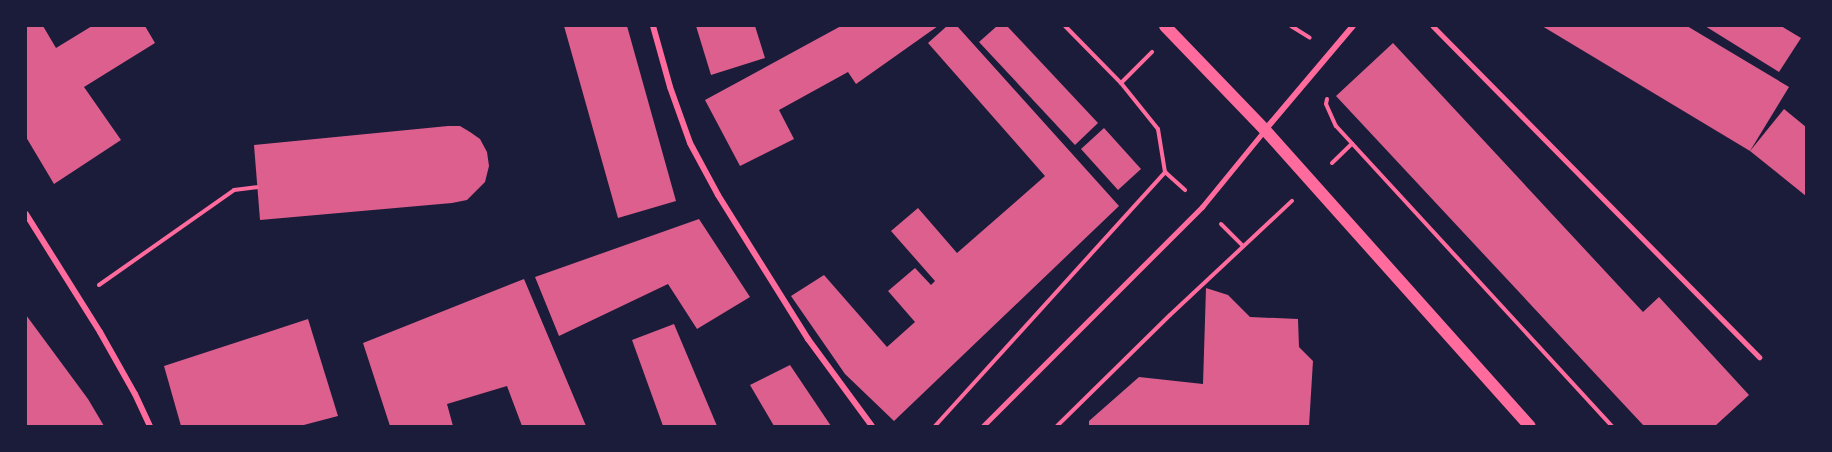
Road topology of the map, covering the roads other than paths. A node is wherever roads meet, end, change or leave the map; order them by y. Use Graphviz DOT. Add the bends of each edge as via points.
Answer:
graph roads {
  1 [pos="653,26"];
  2 [pos="1165,26"];
  3 [pos="1353,26"];
  4 [pos="1432,26"];
  5 [pos="1265,130"];
  6 [pos="26,214"];
  7 [pos="1760,357"];
  8 [pos="150,426"];
  9 [pos="872,426"];
  10 [pos="983,426"];
  11 [pos="1530,426"];
  1 -- 9 [label="street" via="690,143 718,195 808,339"];
  2 -- 5 [label="main road"];
  3 -- 5 [label="street"];
  4 -- 7 [label="lane"];
  5 -- 10 [label="lane" via="1202,207"];
  5 -- 11 [label="main road"];
  6 -- 8 [label="street" via="135,394"];
}
